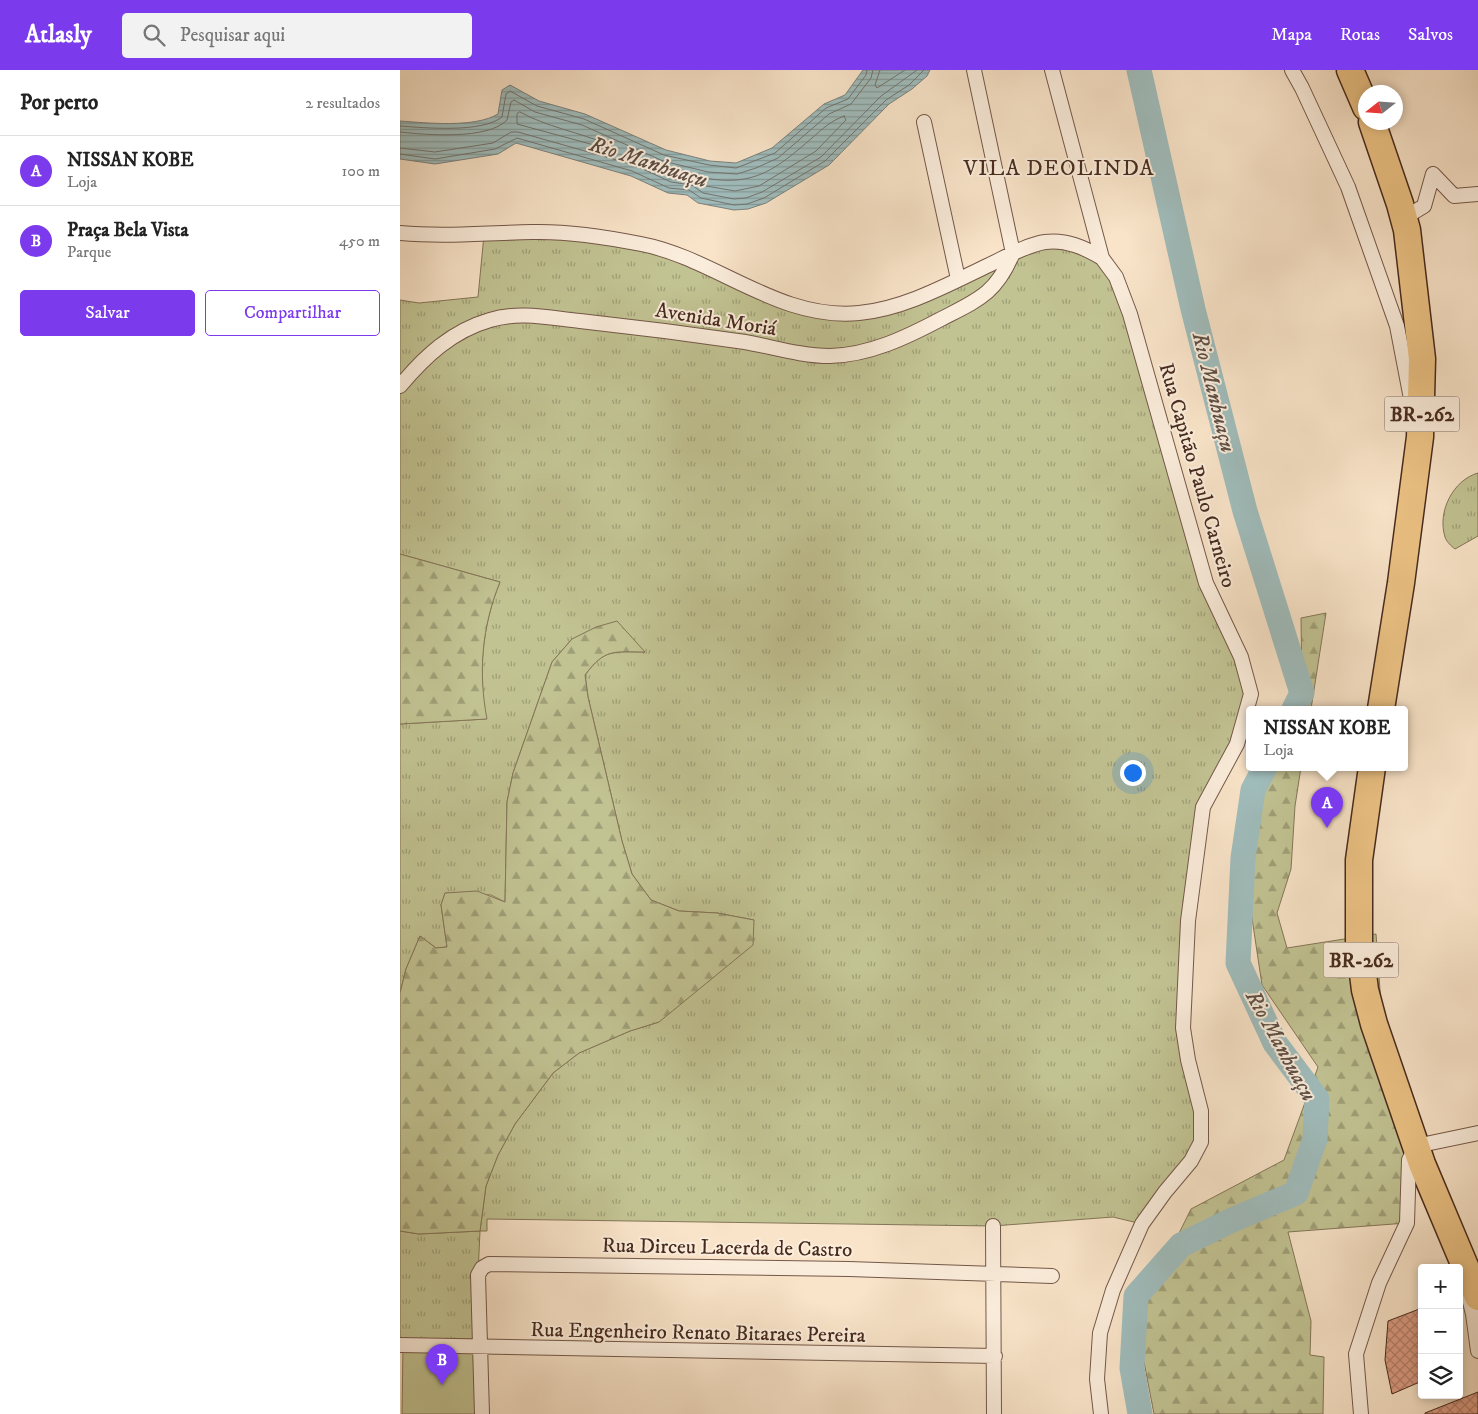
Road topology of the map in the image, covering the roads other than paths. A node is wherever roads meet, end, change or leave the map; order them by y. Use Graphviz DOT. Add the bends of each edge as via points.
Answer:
graph roads {
  1 [pos="974,70"];
  2 [pos="1052,70"];
  3 [pos="1292,70"];
  4 [pos="1350,70"];
  5 [pos="1358,88"];
  6 [pos="924,122"];
  7 [pos="1375,130"];
  8 [pos="1478,194"];
  9 [pos="1404,218"];
  10 [pos="400,233"];
  11 [pos="1013,253"];
  12 [pos="1102,258"];
  13 [pos="958,280"];
  14 [pos="400,386"];
  15 [pos="1420,437"];
  16 [pos="1248,706"];
  17 [pos="1381,706"];
  18 [pos="1246,712"];
  19 [pos="1371,771"];
  20 [pos="1478,1133"];
  21 [pos="1416,1146"];
  22 [pos="1446,1224"];
  23 [pos="993,1226"];
  24 [pos="994,1272"];
  25 [pos="1052,1276"];
  26 [pos="1478,1297"];
  27 [pos="400,1345"];
  28 [pos="481,1348"];
  29 [pos="1478,1351"];
  30 [pos="995,1356"];
  31 [pos="482,1414"];
  32 [pos="994,1414"];
  33 [pos="1101,1414"];
  34 [pos="1361,1414"];
  1 -- 11 [label="street"];
  2 -- 12 [label="street"];
  3 -- 15 [label="street" via="1348,187 1397,326"];
  4 -- 5 [label="highway"];
  6 -- 13 [label="street"];
  7 -- 9 [label="highway, BR-262"];
  8 -- 9 [label="street" via="1454,196 1434,174 1424,206"];
  9 -- 15 [label="highway, BR-262" via="1422,359"];
  10 -- 13 [label="street" via="472,235 534,232 642,244 690,259 790,304 827,312 858,313 895,305"];
  11 -- 12 [label="street" via="1045,242 1072,243"];
  11 -- 13 [label="street"];
  11 -- 14 [label="street, Avenida Moriá" via="1004,276 985,296 904,338 855,352 831,356 799,353 639,327 514,315 488,320 448,340 426,356"];
  12 -- 16 [label="street, Rua Capitão Paulo Carneiro" via="1116,277 1130,314 1206,583 1242,657 1251,694"];
  15 -- 17 [label="highway, BR-262"];
  18 -- 33 [label="street, Rua Capitão Paulo Carneiro" via="1237,744 1203,807 1188,921 1183,1028 1200,1111 1201,1142 1192,1161 1142,1224 1113,1290 1100,1333 1097,1379"];
  19 -- 21 [label="highway, BR-262" via="1359,860 1361,961 1374,1024"];
  20 -- 21 [label="street"];
  21 -- 22 [label="highway, BR-262"];
  21 -- 34 [label="street" via="1409,1160 1407,1223 1379,1283 1356,1354"];
  22 -- 26 [label="highway, BR-262"];
  22 -- 29 [label="street" via="1473,1314"];
  23 -- 24 [label="street"];
  24 -- 25 [label="street, Rua Dirceu Lacerda de Castro"];
  24 -- 28 [label="street, Rua Dirceu Lacerda de Castro" via="489,1264 478,1275"];
  24 -- 30 [label="street"];
  27 -- 28 [label="street, Rua Engenheiro Renato Bitaraes Pereira"];
  28 -- 30 [label="street, Rua Engenheiro Renato Bitaraes Pereira"];
  28 -- 31 [label="street, Rua Dirceu Lacerda de Castro"];
  30 -- 32 [label="street"];
}
